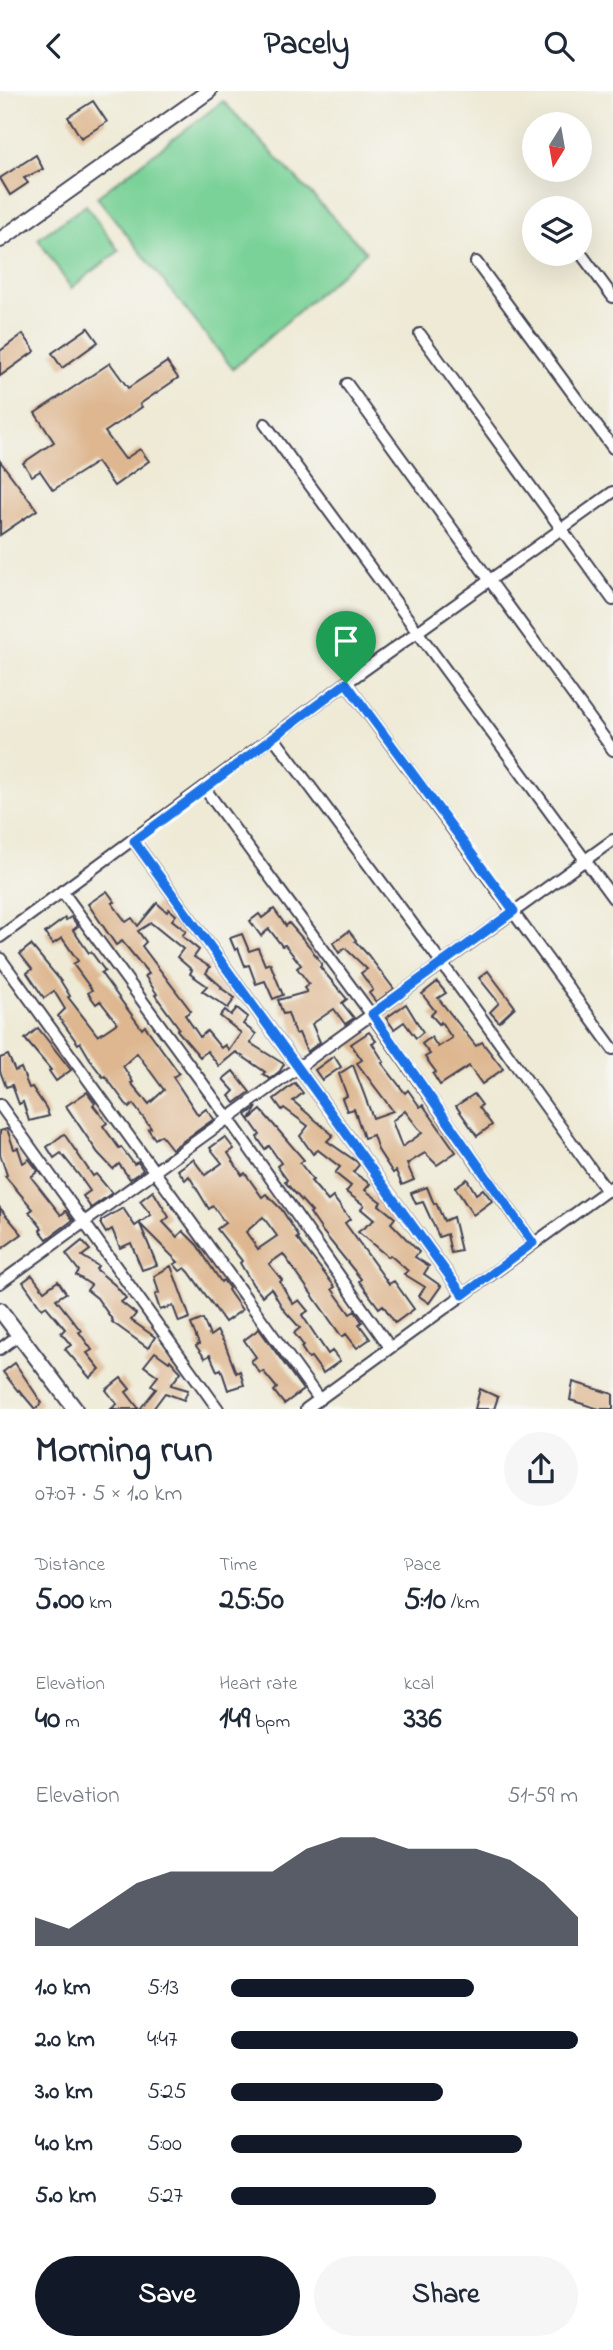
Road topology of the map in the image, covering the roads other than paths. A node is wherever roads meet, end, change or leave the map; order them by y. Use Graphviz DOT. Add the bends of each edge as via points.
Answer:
graph roads {
  1 [pos="209,91"];
  2 [pos="0,240"];
  3 [pos="476,262"];
  4 [pos="590,266"];
  5 [pos="613,297"];
  6 [pos="420,334"];
  7 [pos="347,384"];
  8 [pos="265,424"];
  9 [pos="613,448"];
  10 [pos="613,492"];
  11 [pos="562,529"];
  12 [pos="491,580"];
  13 [pos="613,600"];
  14 [pos="418,632"];
  15 [pos="346,683"];
  16 [pos="274,738"];
  17 [pos="613,750"];
  18 [pos="205,789"];
  19 [pos="613,839"];
  20 [pos="134,841"];
  21 [pos="585,859"];
  22 [pos="62,891"];
  23 [pos="613,898"];
  24 [pos="514,911"];
  25 [pos="0,937"];
  26 [pos="0,958"];
  27 [pos="441,962"];
  28 [pos="372,1014"];
  29 [pos="613,1049"];
  30 [pos="298,1067"];
  31 [pos="0,1105"];
  32 [pos="228,1118"];
  33 [pos="154,1171"];
  34 [pos="610,1188"];
  35 [pos="84,1220"];
  36 [pos="533,1243"];
  37 [pos="0,1283"];
  38 [pos="463,1295"];
  39 [pos="0,1310"];
  40 [pos="19,1335"];
  41 [pos="389,1346"];
  42 [pos="0,1349"];
  43 [pos="319,1399"];
  44 [pos="72,1407"];
  45 [pos="218,1409"];
  46 [pos="306,1409"];
  1 -- 2 [label="street"];
  3 -- 9 [label="street"];
  4 -- 5 [label="street"];
  6 -- 11 [label="street"];
  7 -- 12 [label="street"];
  8 -- 14 [label="street"];
  10 -- 11 [label="street"];
  11 -- 12 [label="street"];
  11 -- 13 [label="street"];
  12 -- 14 [label="street"];
  12 -- 17 [label="street"];
  14 -- 15 [label="street"];
  14 -- 21 [label="street"];
  15 -- 16 [label="street"];
  15 -- 24 [label="street"];
  16 -- 18 [label="street"];
  16 -- 27 [label="street"];
  18 -- 20 [label="street"];
  18 -- 28 [label="street"];
  19 -- 21 [label="street"];
  20 -- 22 [label="street"];
  20 -- 30 [label="street"];
  21 -- 23 [label="street"];
  21 -- 24 [label="street"];
  22 -- 25 [label="street"];
  22 -- 32 [label="street"];
  24 -- 27 [label="street"];
  24 -- 29 [label="street"];
  26 -- 33 [label="street"];
  27 -- 28 [label="street"];
  27 -- 34 [label="street"];
  28 -- 30 [label="street"];
  28 -- 36 [label="street"];
  30 -- 32 [label="street"];
  30 -- 38 [label="street"];
  31 -- 35 [label="street"];
  32 -- 33 [label="street"];
  32 -- 41 [label="street"];
  33 -- 35 [label="street"];
  33 -- 43 [label="street"];
  34 -- 36 [label="street"];
  35 -- 37 [label="street"];
  35 -- 45 [label="street"];
  36 -- 38 [label="street"];
  38 -- 41 [label="street"];
  39 -- 40 [label="street"];
  40 -- 42 [label="street"];
  40 -- 44 [label="street"];
  41 -- 43 [label="street"];
  43 -- 46 [label="street"];
}
